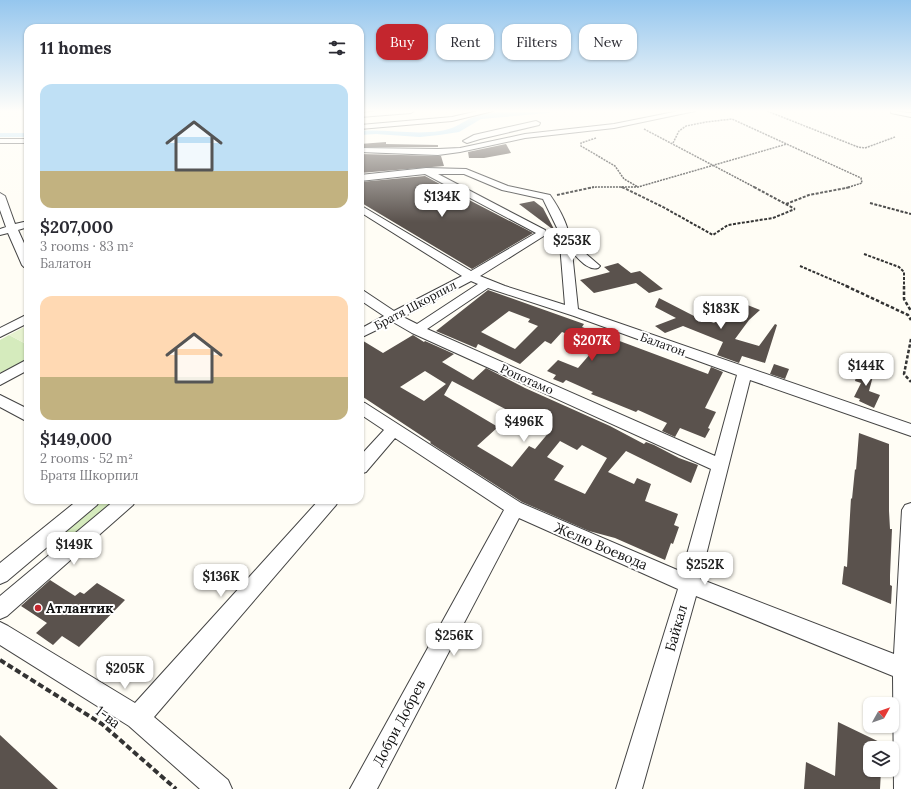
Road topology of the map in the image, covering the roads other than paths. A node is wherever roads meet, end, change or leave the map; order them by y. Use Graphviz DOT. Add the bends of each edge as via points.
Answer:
graph roads {
  1 [pos="452,148"];
  2 [pos="470,148"];
  3 [pos="364,150"];
  4 [pos="443,152"];
  5 [pos="426,171"];
  6 [pos="364,178"];
  7 [pos="0,196"];
  8 [pos="364,211"];
  9 [pos="373,217"];
  10 [pos="364,220"];
  11 [pos="24,225"];
  12 [pos="12,229"];
  13 [pos="0,232"];
  14 [pos="565,241"];
  15 [pos="24,256"];
  16 [pos="594,266"];
  17 [pos="471,276"];
  18 [pos="486,284"];
  19 [pos="364,297"];
  20 [pos="572,311"];
  21 [pos="394,317"];
  22 [pos="24,320"];
  23 [pos="417,330"];
  24 [pos="364,332"];
  25 [pos="0,333"];
  26 [pos="24,366"];
  27 [pos="745,373"];
  28 [pos="0,380"];
  29 [pos="0,400"];
  30 [pos="364,411"];
  31 [pos="24,414"];
  32 [pos="393,430"];
  33 [pos="911,430"];
  34 [pos="364,463"];
  35 [pos="720,466"];
  36 [pos="86,504"];
  37 [pos="122,504"];
  38 [pos="326,504"];
  39 [pos="515,508"];
  40 [pos="911,510"];
  41 [pos="0,575"];
  42 [pos="689,584"];
  43 [pos="0,609"];
  44 [pos="0,633"];
  45 [pos="908,675"];
  46 [pos="137,718"];
  47 [pos="219,789"];
  48 [pos="363,789"];
  49 [pos="629,789"];
  50 [pos="907,789"];
  1 -- 4 [label="street"];
  2 -- 4 [label="street"];
  3 -- 4 [label="street"];
  5 -- 6 [label="street"];
  5 -- 14 [label="street" via="466,172 498,186 547,198 559,220"];
  5 -- 17 [label="street, Братя Шкорпил" via="542,234"];
  7 -- 12 [label="street"];
  8 -- 9 [label="street, Балатон"];
  9 -- 10 [label="street"];
  9 -- 17 [label="street, Балатон"];
  11 -- 12 [label="street"];
  12 -- 13 [label="street"];
  12 -- 15 [label="street"];
  14 -- 16 [label="street"];
  14 -- 20 [label="street"];
  17 -- 18 [label="street, Балатон"];
  17 -- 21 [label="street, Братя Шкорпил"];
  18 -- 20 [label="street, Балатон"];
  18 -- 23 [label="street, Братя Шкорпил"];
  19 -- 21 [label="street, Ропотамо"];
  20 -- 27 [label="street, Балатон"];
  21 -- 23 [label="street, Ропотамо"];
  21 -- 24 [label="street, Братя Шкорпил"];
  22 -- 25 [label="street"];
  23 -- 35 [label="street, Ропотамо"];
  26 -- 28 [label="street"];
  27 -- 33 [label="street, Балатон"];
  27 -- 35 [label="street, Байкал"];
  29 -- 31 [label="street"];
  30 -- 32 [label="street, Желю Воевода"];
  32 -- 34 [label="street"];
  32 -- 39 [label="street, Желю Воевода"];
  35 -- 42 [label="street, Байкал"];
  36 -- 41 [label="street"];
  37 -- 43 [label="street"];
  38 -- 46 [label="street"];
  39 -- 42 [label="street, Желю Воевода"];
  39 -- 48 [label="street, Добри Добрев"];
  40 -- 45 [label="street"];
  42 -- 45 [label="street, Желю Воевода"];
  42 -- 49 [label="street, Байкал"];
  44 -- 46 [label="street"];
  45 -- 50 [label="street"];
  46 -- 47 [label="street"];
}
